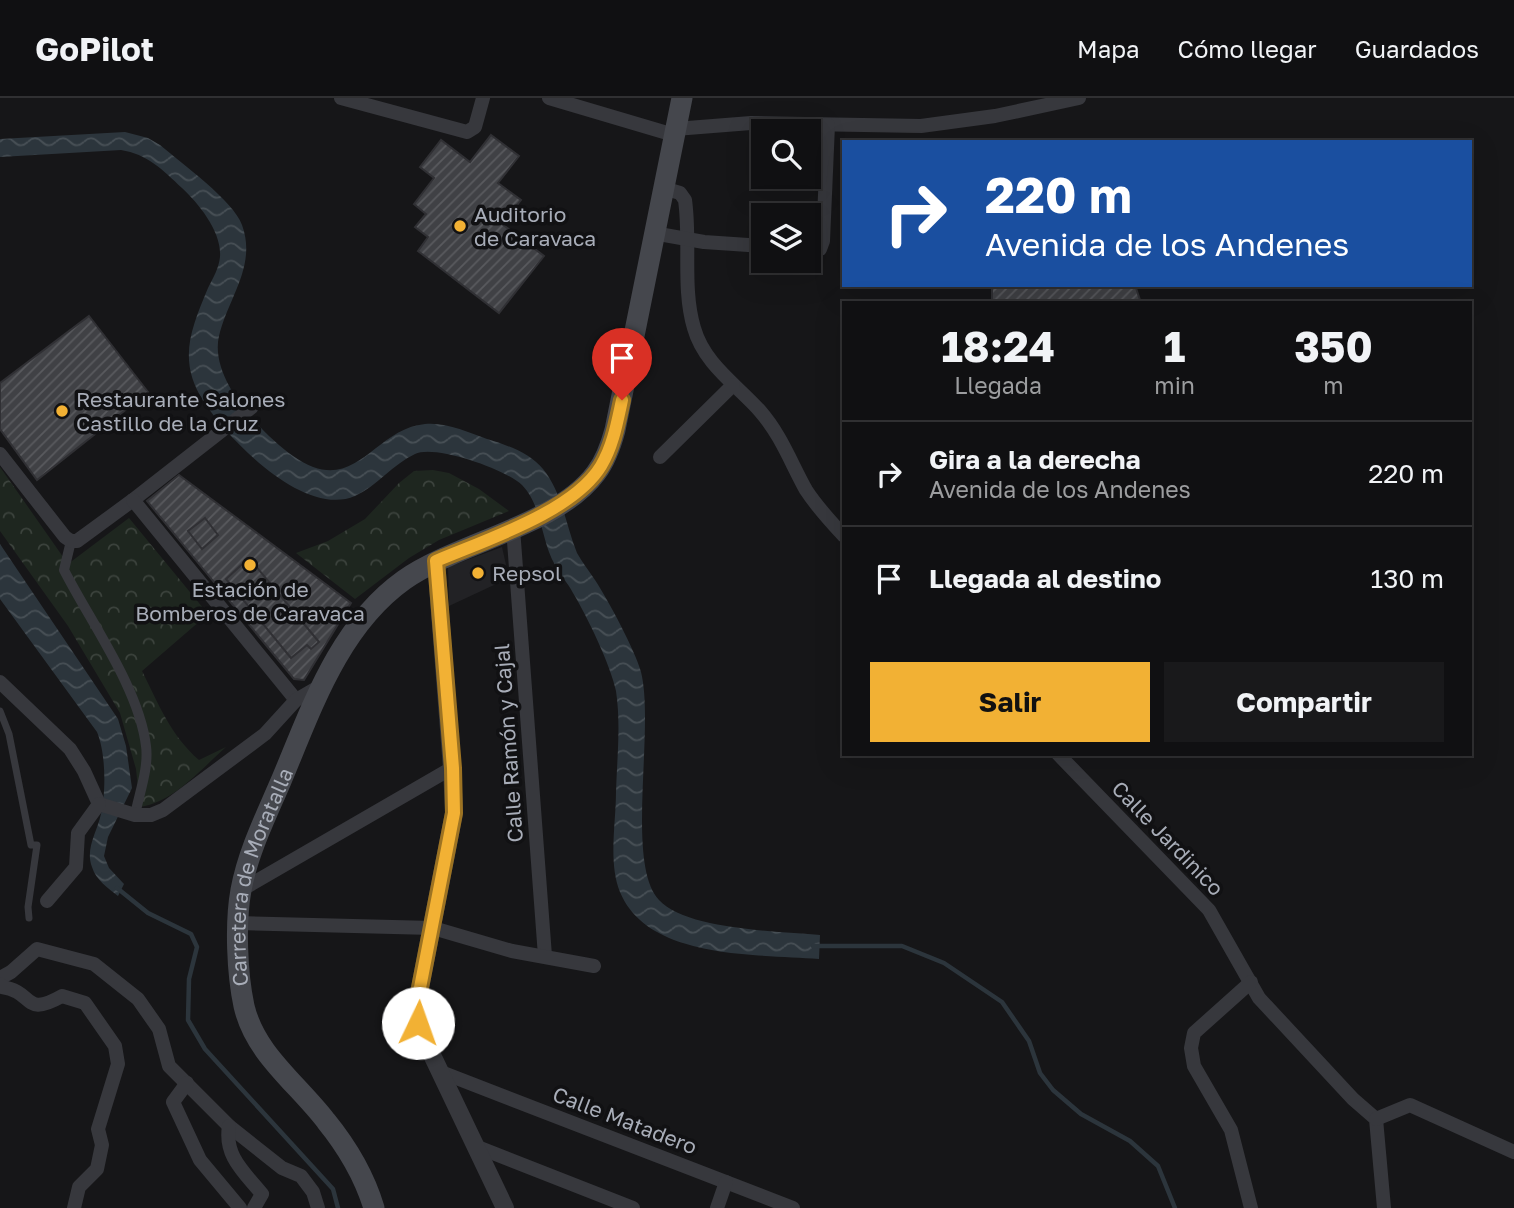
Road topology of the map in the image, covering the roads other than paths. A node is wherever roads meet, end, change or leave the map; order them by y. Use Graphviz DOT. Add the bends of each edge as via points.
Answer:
graph roads {
  1 [pos="341,98"];
  2 [pos="483,98"];
  3 [pos="549,98"];
  4 [pos="682,98"];
  5 [pos="1080,98"];
  6 [pos="828,125"];
  7 [pos="675,132"];
  8 [pos="663,188"];
  9 [pos="653,233"];
  10 [pos="688,239"];
  11 [pos="751,245"];
  12 [pos="821,246"];
  13 [pos="733,386"];
  14 [pos="252,407"];
  15 [pos="0,453"];
  16 [pos="660,457"];
  17 [pos="133,500"];
  18 [pos="519,525"];
  19 [pos="842,534"];
  20 [pos="72,541"];
  21 [pos="436,561"];
  22 [pos="0,682"];
  23 [pos="303,708"];
  24 [pos="0,711"];
  25 [pos="282,715"];
  26 [pos="265,734"];
  27 [pos="295,738"];
  28 [pos="1060,756"];
  29 [pos="453,768"];
  30 [pos="101,805"];
  31 [pos="128,814"];
  32 [pos="241,890"];
  33 [pos="47,901"];
  34 [pos="29,918"];
  35 [pos="239,923"];
  36 [pos="433,928"];
  37 [pos="545,956"];
  38 [pos="594,966"];
  39 [pos="0,978"];
  40 [pos="1251,982"];
  41 [pos="0,984"];
  42 [pos="441,1072"];
  43 [pos="187,1083"];
  44 [pos="1376,1119"];
  45 [pos="229,1126"];
  46 [pos="475,1146"];
  47 [pos="1514,1152"];
  48 [pos="726,1182"];
  49 [pos="788,1207"];
  50 [pos="74,1208"];
  51 [pos="240,1208"];
  52 [pos="254,1208"];
  53 [pos="318,1208"];
  54 [pos="374,1208"];
  55 [pos="505,1208"];
  56 [pos="633,1208"];
  57 [pos="717,1208"];
  58 [pos="1251,1208"];
  59 [pos="1384,1208"];
  1 -- 2 [label="street" via="467,132 475,127"];
  3 -- 7 [label="street"];
  4 -- 7 [label="main road, Carretera de Moratalla"];
  5 -- 6 [label="street" via="921,126"];
  6 -- 7 [label="street" via="751,123"];
  6 -- 12 [label="street"];
  7 -- 8 [label="main road, Carretera de Moratalla"];
  8 -- 9 [label="main road, Carretera de Moratalla"];
  8 -- 10 [label="street" via="682,194"];
  9 -- 10 [label="street"];
  9 -- 18 [label="main road, Carretera de Moratalla" via="612,442 596,474 572,497"];
  10 -- 11 [label="street"];
  10 -- 13 [label="street" via="689,309 695,332"];
  13 -- 16 [label="street"];
  13 -- 19 [label="street" via="775,429 808,492"];
  14 -- 17 [label="street"];
  15 -- 20 [label="street"];
  17 -- 20 [label="street"];
  17 -- 23 [label="street"];
  18 -- 21 [label="main road, Carretera de Moratalla"];
  18 -- 37 [label="street, Calle Ramón y Cajal"];
  20 -- 31 [label="street" via="64,570 136,705 147,748"];
  21 -- 23 [label="main road, Carretera de Moratalla" via="404,580 372,609"];
  21 -- 29 [label="street"];
  22 -- 30 [label="street" via="70,749"];
  23 -- 25 [label="street"];
  23 -- 27 [label="main road, Carretera de Moratalla"];
  24 -- 34 [label="lane" via="9,734 31,845 37,845"];
  25 -- 26 [label="street"];
  25 -- 27 [label="street" via="284,730"];
  26 -- 27 [label="street"];
  26 -- 31 [label="street" via="163,810 151,815"];
  27 -- 32 [label="main road, Carretera de Moratalla"];
  28 -- 40 [label="street, Calle Jardinico" via="1209,910"];
  29 -- 32 [label="street"];
  29 -- 36 [label="street" via="453,822"];
  30 -- 31 [label="street"];
  30 -- 33 [label="street" via="78,834 76,867"];
  32 -- 35 [label="main road, Carretera de Moratalla"];
  35 -- 36 [label="street"];
  35 -- 54 [label="main road, Carretera de Moratalla" via="241,989 256,1039 326,1119 355,1160"];
  36 -- 37 [label="street"];
  36 -- 42 [label="street" via="417,1015"];
  37 -- 38 [label="street"];
  39 -- 43 [label="street" via="37,949 94,964 138,999 159,1029 169,1066"];
  40 -- 44 [label="street, Calle Jardinico" via="1259,998"];
  40 -- 58 [label="street" via="1194,1033 1191,1048 1194,1066 1231,1130"];
  41 -- 50 [label="street" via="35,1006 46,1006 62,996 85,1003 116,1046 117,1063 98,1129 102,1145 97,1168 79,1187"];
  42 -- 46 [label="street"];
  42 -- 48 [label="street, Calle Matadero"];
  43 -- 45 [label="street"];
  43 -- 51 [label="street" via="173,1102 200,1160"];
  44 -- 47 [label="street" via="1410,1105"];
  44 -- 59 [label="street"];
  45 -- 52 [label="street" via="227,1141 234,1161 262,1194"];
  45 -- 53 [label="street" via="282,1168 301,1176"];
  46 -- 55 [label="street"];
  46 -- 56 [label="street"];
  48 -- 49 [label="street, Calle Matadero"];
  48 -- 57 [label="street"];
}
